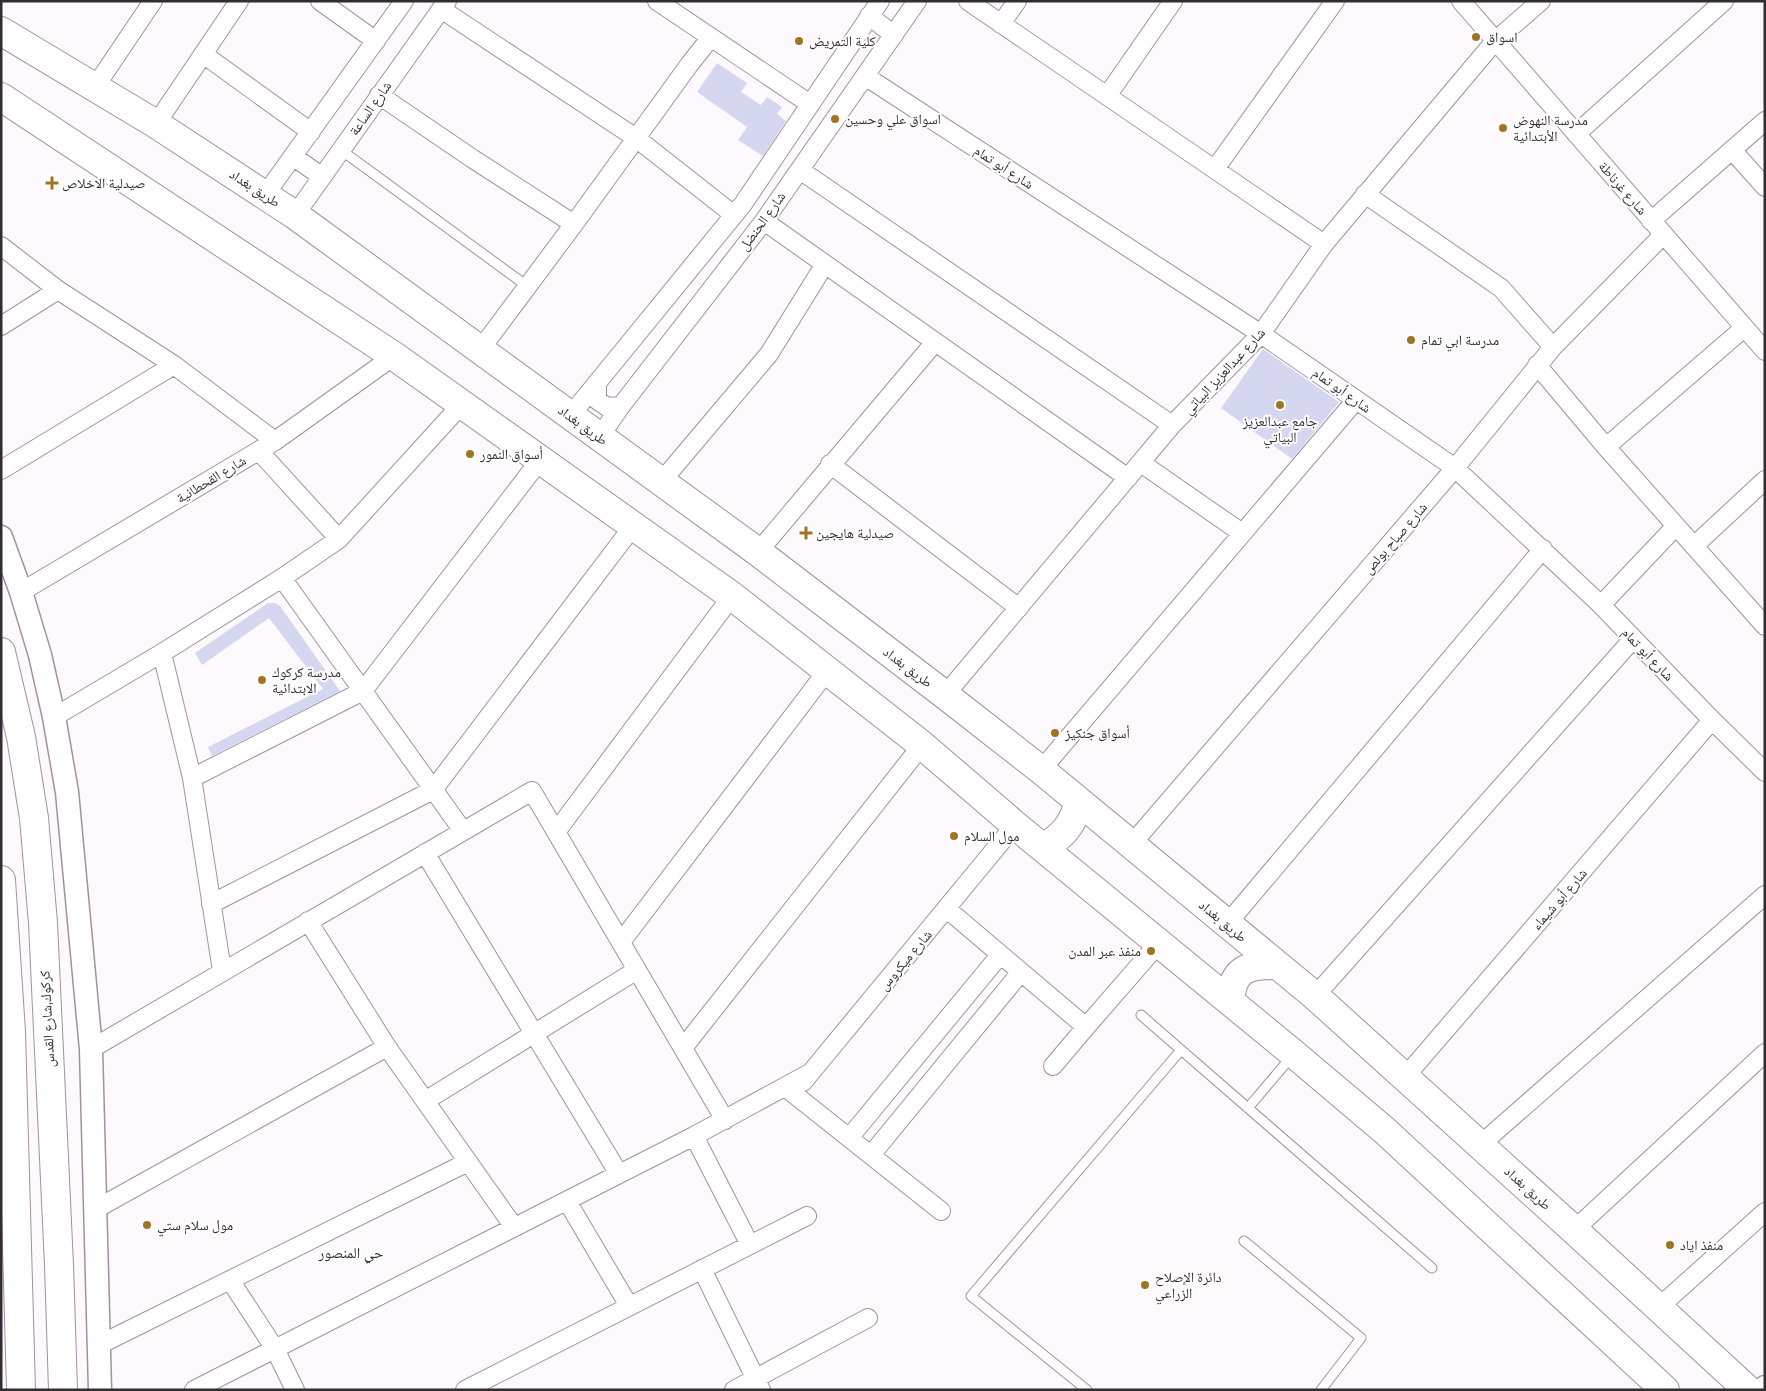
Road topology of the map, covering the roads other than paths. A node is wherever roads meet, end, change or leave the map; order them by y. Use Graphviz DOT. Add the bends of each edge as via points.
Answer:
graph roads {
  1 [pos="152,1"];
  2 [pos="239,1"];
  3 [pos="320,1"];
  4 [pos="404,1"];
  5 [pos="658,1"];
  6 [pos="880,1"];
  7 [pos="917,1"];
  8 [pos="968,1"];
  9 [pos="1017,1"];
  10 [pos="1173,1"];
  11 [pos="1335,1"];
  12 [pos="1460,1"];
  13 [pos="1541,1"];
  14 [pos="1724,1"];
  15 [pos="444,5"];
  16 [pos="869,16"];
  17 [pos="1001,24"];
  18 [pos="1,32"];
  19 [pos="894,35"];
  20 [pos="711,37"];
  21 [pos="376,41"];
  22 [pos="1495,41"];
  23 [pos="203,54"];
  24 [pos="865,76"];
  25 [pos="95,87"];
  26 [pos="379,95"];
  27 [pos="1107,96"];
  28 [pos="1,97"];
  29 [pos="810,104"];
  30 [pos="1765,121"];
  31 [pos="156,124"];
  32 [pos="311,132"];
  33 [pos="1576,134"];
  34 [pos="636,138"];
  35 [pos="341,150"];
  36 [pos="1732,150"];
  37 [pos="294,156"];
  38 [pos="1215,169"];
  39 [pos="800,170"];
  40 [pos="322,176"];
  41 [pos="1765,187"];
  42 [pos="1365,194"];
  43 [pos="265,195"];
  44 [pos="295,215"];
  45 [pos="734,215"];
  46 [pos="764,221"];
  47 [pos="1652,221"];
  48 [pos="574,224"];
  49 [pos="1663,235"];
  50 [pos="1324,244"];
  51 [pos="1,246"];
  52 [pos="826,264"];
  53 [pos="527,286"];
  54 [pos="58,290"];
  55 [pos="1,326"];
  56 [pos="1744,328"];
  57 [pos="1261,334"];
  58 [pos="935,342"];
  59 [pos="1553,347"];
  60 [pos="480,350"];
  61 [pos="1765,351"];
  62 [pos="394,356"];
  63 [pos="174,365"];
  64 [pos="1537,365"];
  65 [pos="597,384"];
  66 [pos="1356,400"];
  67 [pos="462,404"];
  68 [pos="621,406"];
  69 [pos="570,416"];
  70 [pos="1172,425"];
  71 [pos="600,436"];
  72 [pos="275,441"];
  73 [pos="1606,447"];
  74 [pos="259,451"];
  75 [pos="540,460"];
  76 [pos="1141,463"];
  77 [pos="830,464"];
  78 [pos="1455,468"];
  79 [pos="1,470"];
  80 [pos="1128,478"];
  81 [pos="1765,480"];
  82 [pos="661,482"];
  83 [pos="634,525"];
  84 [pos="1676,526"];
  85 [pos="1242,533"];
  86 [pos="1,537"];
  87 [pos="339,538"];
  88 [pos="1694,546"];
  89 [pos="1542,549"];
  90 [pos="758,552"];
  91 [pos="282,578"];
  92 [pos="22,592"];
  93 [pos="732,596"];
  94 [pos="1601,605"];
  95 [pos="1019,608"];
  96 [pos="1765,626"];
  97 [pos="1633,639"];
  98 [pos="1,652"];
  99 [pos="162,653"];
  100 [pos="827,671"];
  101 [pos="363,691"];
  102 [pos="945,695"];
  103 [pos="54,717"];
  104 [pos="1712,720"];
  105 [pos="922,746"];
  106 [pos="1040,770"];
  107 [pos="1765,772"];
  108 [pos="192,778"];
  109 [pos="433,790"];
  110 [pos="1079,802"];
  111 [pos="1016,825"];
  112 [pos="463,831"];
  113 [pos="556,832"];
  114 [pos="1131,845"];
  115 [pos="1043,847"];
  116 [pos="425,853"];
  117 [pos="1,880"];
  118 [pos="1765,895"];
  119 [pos="211,904"];
  120 [pos="947,909"];
  121 [pos="308,921"];
  122 [pos="1226,924"];
  123 [pos="621,942"];
  124 [pos="1159,943"];
  125 [pos="1000,955"];
  126 [pos="1276,965"];
  127 [pos="637,970"];
  128 [pos="222,971"];
  129 [pos="1021,972"];
  130 [pos="5,994"];
  131 [pos="1315,996"];
  132 [pos="1230,1001"];
  133 [pos="1141,1015"];
  134 [pos="1086,1027"];
  135 [pos="48,1028"];
  136 [pos="11,1032"];
  137 [pos="534,1033"];
  138 [pos="387,1047"];
  139 [pos="683,1048"];
  140 [pos="91,1049"];
  141 [pos="1181,1050"];
  142 [pos="1765,1053"];
  143 [pos="1294,1054"];
  144 [pos="1053,1066"];
  145 [pos="1405,1077"];
  146 [pos="789,1091"];
  147 [pos="425,1101"];
  148 [pos="1248,1108"];
  149 [pos="8,1115"];
  150 [pos="725,1120"];
  151 [pos="694,1136"];
  152 [pos="849,1138"];
  153 [pos="1480,1145"];
  154 [pos="8,1148"];
  155 [pos="871,1155"];
  156 [pos="468,1162"];
  157 [pos="619,1174"];
  158 [pos="567,1200"];
  159 [pos="96,1209"];
  160 [pos="941,1211"];
  161 [pos="1765,1212"];
  162 [pos="806,1216"];
  163 [pos="514,1227"];
  164 [pos="1574,1230"];
  165 [pos="1244,1241"];
  166 [pos="750,1245"];
  167 [pos="1432,1268"];
  168 [pos="702,1269"];
  169 [pos="10,1277"];
  170 [pos="230,1280"];
  171 [pos="629,1306"];
  172 [pos="1658,1308"];
  173 [pos="868,1318"];
  174 [pos="99,1345"];
  175 [pos="275,1349"];
  176 [pos="759,1384"];
  177 [pos="1765,1387"];
  178 [pos="20,1390"];
  179 [pos="63,1390"];
  180 [pos="100,1390"];
  181 [pos="194,1390"];
  182 [pos="296,1390"];
  183 [pos="465,1390"];
  184 [pos="734,1390"];
  185 [pos="1087,1390"];
  186 [pos="1321,1390"];
  187 [pos="1666,1390"];
  188 [pos="1748,1390"];
  189 [pos="1761,1390"];
  1 -- 25 [label="street"];
  2 -- 23 [label="street"];
  3 -- 21 [label="street"];
  4 -- 21 [label="street"];
  5 -- 20 [label="street"];
  6 -- 16 [label="street, شارع الحنضل"];
  7 -- 19 [label="street, شارع الحنضل"];
  8 -- 17 [label="street"];
  9 -- 17 [label="street"];
  10 -- 27 [label="street"];
  11 -- 38 [label="street"];
  12 -- 22 [label="street, شارع غرناطة"];
  13 -- 22 [label="street, شارع عبدالعزيز البياتي"];
  14 -- 33 [label="street"];
  15 -- 26 [label="street, شارع الساعة"];
  15 -- 34 [label="street"];
  16 -- 19 [label="street"];
  16 -- 29 [label="street, شارع الحنضل"];
  17 -- 27 [label="street"];
  18 -- 25 [label="main road, طريق بغداد"];
  19 -- 24 [label="street, شارع الحنضل"];
  20 -- 29 [label="street"];
  20 -- 34 [label="street"];
  21 -- 32 [label="street"];
  22 -- 33 [label="street, شارع غرناطة"];
  22 -- 42 [label="street, شارع عبدالعزيز البياتي"];
  23 -- 31 [label="street"];
  23 -- 32 [label="street"];
  24 -- 39 [label="street, شارع الحنضل"];
  24 -- 57 [label="street, شارع أبو تمام"];
  25 -- 31 [label="main road, طريق بغداد"];
  26 -- 35 [label="street, شارع الساعة"];
  26 -- 48 [label="street"];
  27 -- 38 [label="street"];
  28 -- 62 [label="main road"];
  29 -- 45 [label="street, شارع الحنضل"];
  30 -- 36 [label="street"];
  31 -- 43 [label="main road, طريق بغداد"];
  32 -- 37 [label="street"];
  33 -- 47 [label="street, شارع غرناطة"];
  34 -- 45 [label="street"];
  34 -- 48 [label="street"];
  35 -- 40 [label="street, شارع الساعة"];
  35 -- 53 [label="lane"];
  36 -- 41 [label="street"];
  36 -- 47 [label="street"];
  37 -- 40 [label="street"];
  37 -- 43 [label="street"];
  38 -- 50 [label="street"];
  39 -- 46 [label="street, شارع الحنضل"];
  39 -- 70 [label="street"];
  40 -- 44 [label="street, شارع الساعة"];
  42 -- 50 [label="street, شارع عبدالعزيز البياتي"];
  42 -- 59 [label="street" via="1501,288"];
  43 -- 44 [label="main road, طريق بغداد"];
  44 -- 60 [label="main road, طريق بغداد"];
  45 -- 65 [label="street, شارع الحنضل"];
  46 -- 52 [label="street"];
  46 -- 68 [label="street, شارع الحنضل"];
  47 -- 49 [label="street, شارع غرناطة"];
  48 -- 53 [label="street"];
  49 -- 56 [label="street, شارع غرناطة"];
  49 -- 59 [label="street, شارع صباح بولص"];
  50 -- 57 [label="street, شارع عبدالعزيز البياتي"];
  51 -- 54 [label="street"];
  52 -- 58 [label="street"];
  52 -- 82 [label="street" via="769,354"];
  53 -- 60 [label="street"];
  54 -- 55 [label="street"];
  54 -- 63 [label="street"];
  56 -- 61 [label="street, شارع غرناطة"];
  56 -- 73 [label="street"];
  57 -- 66 [label="street, شارع أبو تمام"];
  57 -- 70 [label="street, شارع عبدالعزيز البياتي"];
  58 -- 77 [label="street"];
  58 -- 80 [label="street"];
  59 -- 64 [label="street, شارع صباح بولص"];
  60 -- 69 [label="main road, طريق بغداد"];
  62 -- 67 [label="main road"];
  62 -- 72 [label="street, شارع القحطانية"];
  63 -- 72 [label="street"];
  63 -- 79 [label="street"];
  64 -- 73 [label="street"];
  64 -- 78 [label="street, شارع صباح بولص"];
  65 -- 68 [label="street" via="598,400 607,407"];
  65 -- 69 [label="street, شارع الحنضل"];
  66 -- 78 [label="street, شارع أبو تمام"];
  66 -- 85 [label="street"];
  67 -- 75 [label="main road"];
  67 -- 87 [label="street"];
  68 -- 71 [label="street, شارع الحنضل"];
  69 -- 71 [label="main road, طريق بغداد"];
  70 -- 76 [label="street, شارع عبدالعزيز البياتي"];
  71 -- 82 [label="main road, طريق بغداد"];
  72 -- 74 [label="street, شارع القحطانية"];
  73 -- 84 [label="street"];
  74 -- 87 [label="street"];
  74 -- 92 [label="street, شارع القحطانية"];
  75 -- 83 [label="main road"];
  75 -- 101 [label="street"];
  76 -- 80 [label="street, شارع عبدالعزيز البياتي"];
  76 -- 85 [label="street"];
  77 -- 90 [label="street"];
  77 -- 95 [label="street"];
  78 -- 89 [label="street, شارع أبو تمام"];
  78 -- 114 [label="street, شارع صباح بولص"];
  80 -- 95 [label="street, شارع عبدالعزيز البياتي"];
  81 -- 88 [label="street"];
  82 -- 90 [label="main road, طريق بغداد"];
  83 -- 93 [label="main road"];
  83 -- 109 [label="street"];
  84 -- 88 [label="street"];
  84 -- 94 [label="street"];
  85 -- 106 [label="street"];
  86 -- 92 [label="street"];
  87 -- 91 [label="street"];
  88 -- 96 [label="street"];
  89 -- 94 [label="street, شارع أبو تمام"];
  89 -- 122 [label="street"];
  90 -- 102 [label="main road, طريق بغداد"];
  91 -- 99 [label="street"];
  91 -- 101 [label="street"];
  92 -- 103 [label="street"];
  93 -- 100 [label="main road"];
  93 -- 113 [label="street"];
  94 -- 97 [label="street, شارع أبو تمام"];
  95 -- 102 [label="street, شارع عبدالعزيز البياتي"];
  97 -- 104 [label="street, شارع أبو تمام"];
  97 -- 131 [label="street"];
  98 -- 135 [label="main road, كركوك,شارع القدس" via="21,737 34,818"];
  99 -- 103 [label="street"];
  99 -- 108 [label="street"];
  100 -- 105 [label="main road"];
  100 -- 123 [label="street"];
  101 -- 108 [label="street"];
  101 -- 109 [label="street"];
  102 -- 106 [label="main road, طريق بغداد"];
  103 -- 140 [label="street" via="67,792"];
  104 -- 107 [label="street, شارع أبو تمام"];
  104 -- 145 [label="street, شارع أبو شيماء"];
  105 -- 111 [label="main road"];
  105 -- 139 [label="street"];
  106 -- 110 [label="main road, طريق بغداد"];
  108 -- 119 [label="street"];
  109 -- 112 [label="street"];
  109 -- 119 [label="street"];
  110 -- 114 [label="main road, طريق بغداد"];
  110 -- 115 [label="main road" via="1067,829"];
  111 -- 115 [label="main road"];
  111 -- 120 [label="street, شارع ميكروس"];
  112 -- 113 [label="street" via="532,791"];
  112 -- 116 [label="street"];
  113 -- 123 [label="street"];
  114 -- 122 [label="main road, طريق بغداد"];
  115 -- 124 [label="main road"];
  116 -- 121 [label="street"];
  116 -- 137 [label="street"];
  117 -- 130 [label="main road"];
  118 -- 153 [label="street"];
  119 -- 128 [label="street"];
  120 -- 125 [label="street"];
  120 -- 146 [label="street, شارع ميكروس" via="810,1073"];
  121 -- 128 [label="street"];
  121 -- 138 [label="street"];
  122 -- 126 [label="main road, طريق بغداد"];
  123 -- 127 [label="street"];
  124 -- 132 [label="main road"];
  124 -- 134 [label="street"];
  125 -- 129 [label="street"];
  125 -- 152 [label="street"];
  126 -- 131 [label="main road, طريق بغداد"];
  126 -- 132 [label="main road" via="1246,968 1231,986"];
  127 -- 137 [label="street"];
  127 -- 139 [label="street"];
  128 -- 140 [label="street"];
  129 -- 134 [label="street"];
  129 -- 155 [label="street"];
  130 -- 136 [label="main road"];
  131 -- 145 [label="main road, طريق بغداد"];
  132 -- 143 [label="main road"];
  133 -- 141 [label="lane"];
  134 -- 144 [label="street"];
  135 -- 136 [label="main road"];
  135 -- 179 [label="main road, كركوك,شارع القدس"];
  136 -- 149 [label="main road"];
  137 -- 147 [label="street"];
  137 -- 157 [label="street"];
  138 -- 147 [label="street"];
  138 -- 159 [label="street"];
  139 -- 150 [label="street"];
  140 -- 159 [label="street"];
  141 -- 148 [label="lane"];
  141 -- 185 [label="lane" via="971,1296"];
  142 -- 164 [label="street"];
  143 -- 148 [label="lane"];
  143 -- 187 [label="main road" via="1384,1130"];
  145 -- 153 [label="main road, طريق بغداد"];
  146 -- 150 [label="street"];
  146 -- 152 [label="street"];
  147 -- 156 [label="street"];
  148 -- 167 [label="lane"];
  149 -- 154 [label="main road"];
  150 -- 151 [label="street"];
  151 -- 157 [label="street"];
  151 -- 166 [label="street"];
  152 -- 155 [label="street"];
  153 -- 164 [label="main road, طريق بغداد"];
  154 -- 169 [label="main road"];
  155 -- 160 [label="street"];
  156 -- 163 [label="street"];
  156 -- 170 [label="street"];
  157 -- 158 [label="street"];
  158 -- 163 [label="street"];
  158 -- 171 [label="street"];
  159 -- 174 [label="street"];
  161 -- 172 [label="street"];
  162 -- 166 [label="street"];
  163 -- 175 [label="street"];
  164 -- 172 [label="main road, طريق بغداد"];
  165 -- 186 [label="lane" via="1361,1338"];
  166 -- 168 [label="street"];
  168 -- 171 [label="street"];
  168 -- 176 [label="street"];
  169 -- 178 [label="main road"];
  170 -- 174 [label="street"];
  170 -- 175 [label="street"];
  171 -- 183 [label="street"];
  172 -- 188 [label="main road, طريق بغداد"];
  173 -- 176 [label="street"];
  174 -- 180 [label="street"];
  175 -- 181 [label="street"];
  175 -- 182 [label="street"];
  176 -- 184 [label="street"];
  177 -- 189 [label="street"];
}
